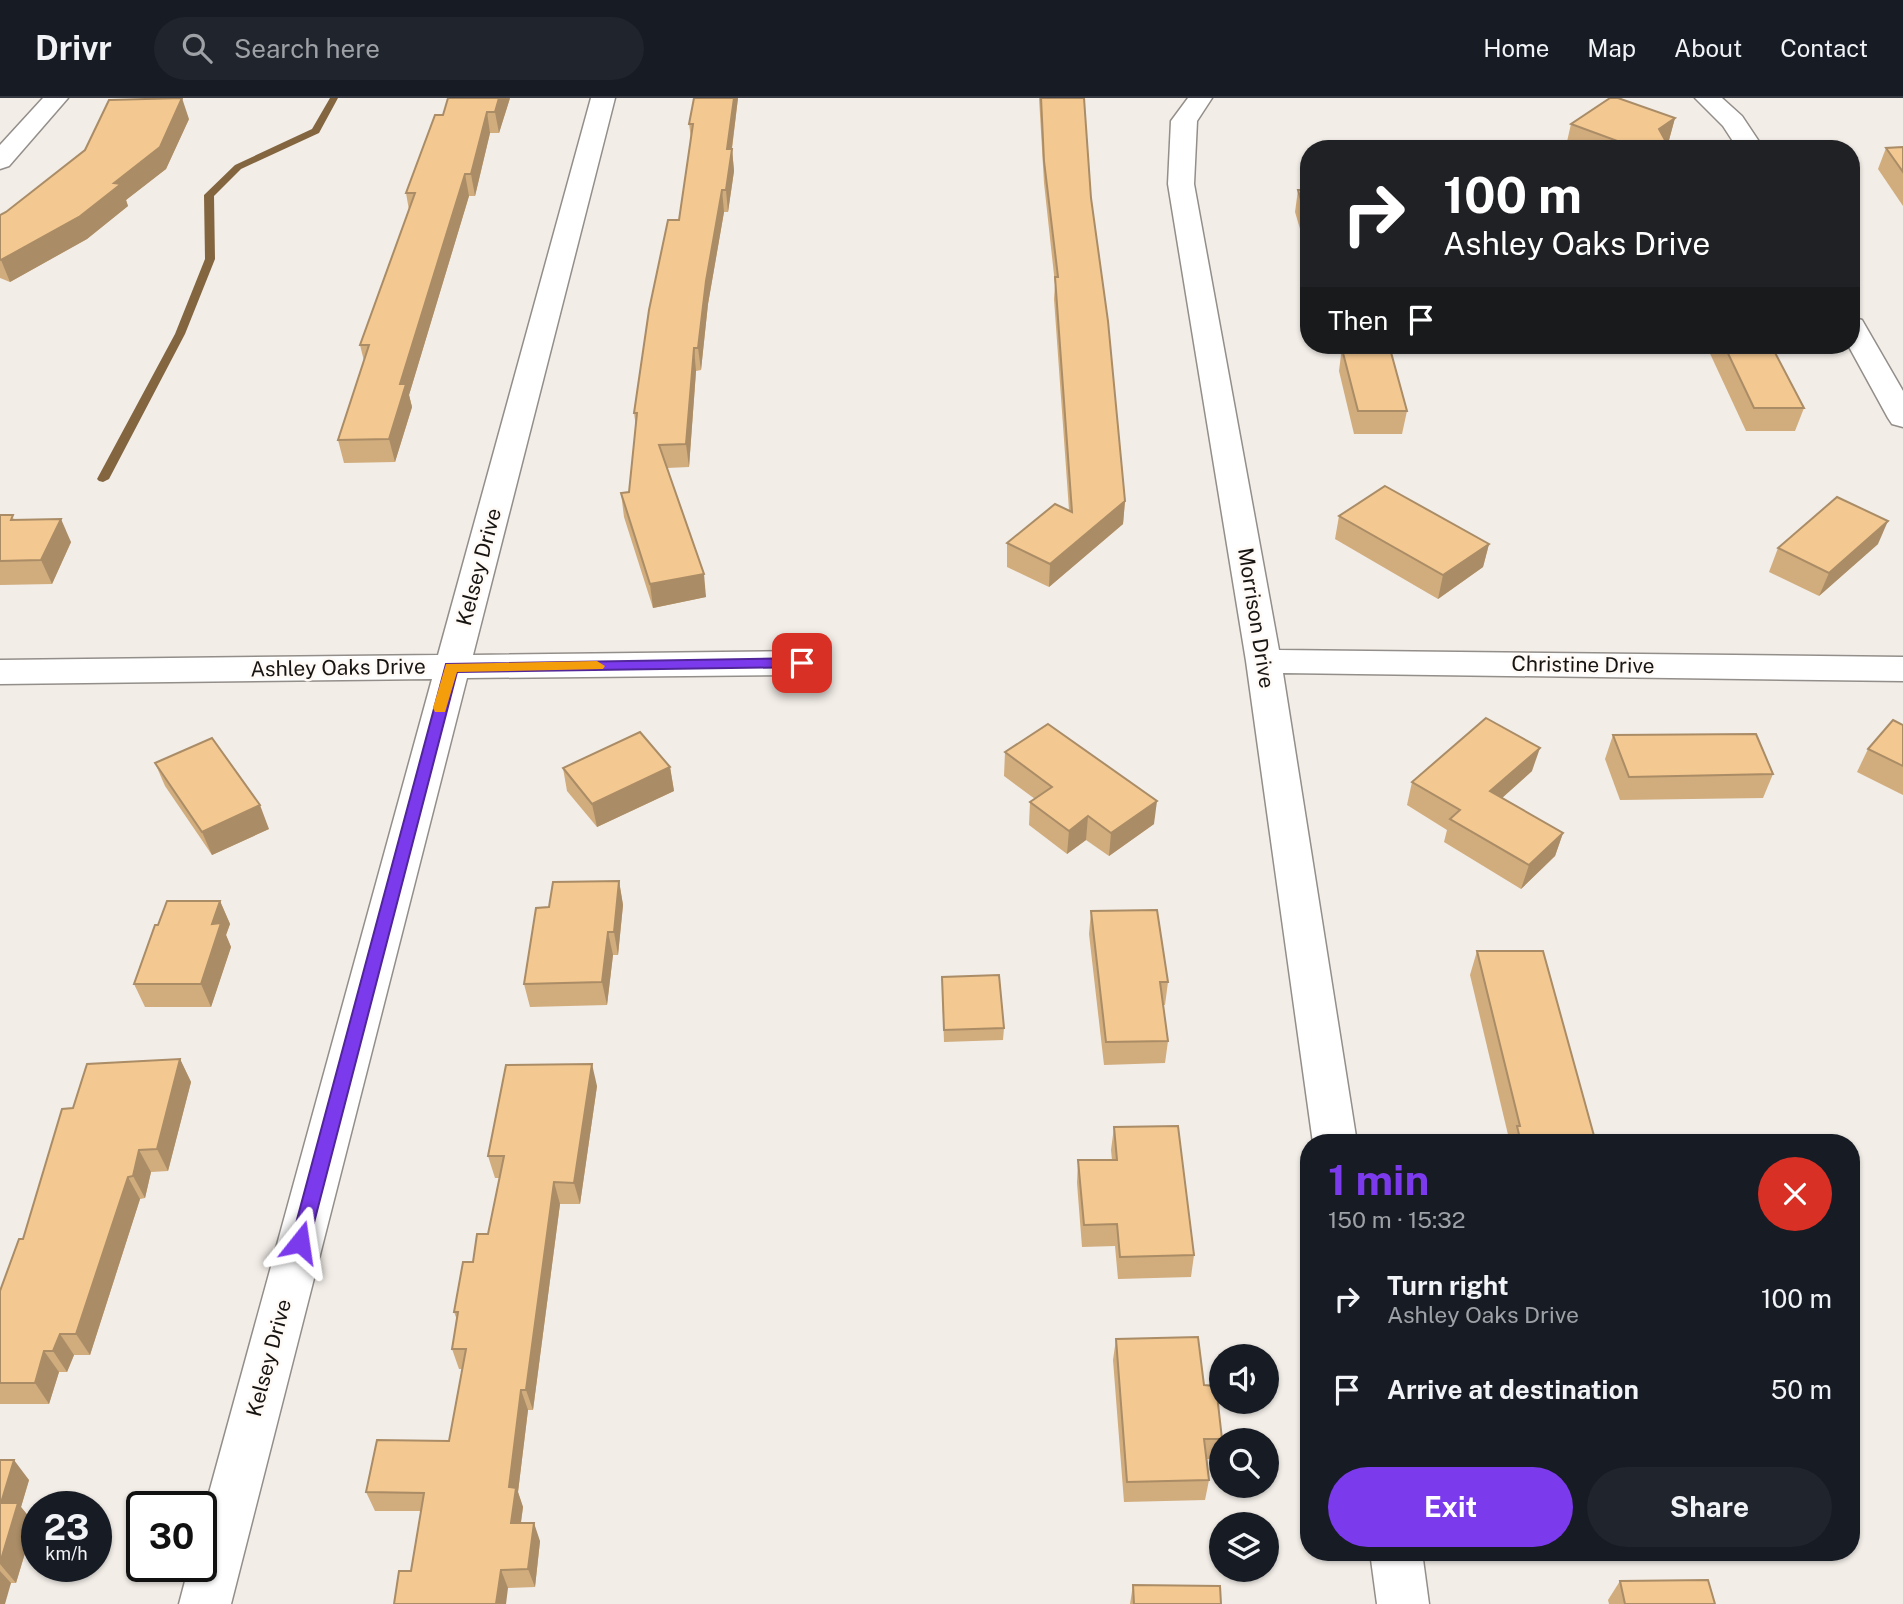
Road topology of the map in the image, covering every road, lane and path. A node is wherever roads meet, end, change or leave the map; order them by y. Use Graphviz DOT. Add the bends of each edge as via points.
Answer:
graph roads {
  1 [pos="56,98"];
  2 [pos="603,98"];
  3 [pos="1200,98"];
  4 [pos="1707,98"];
  5 [pos="1745,140"];
  6 [pos="0,161"];
  7 [pos="1860,340"];
  8 [pos="1903,418"];
  9 [pos="1264,661"];
  10 [pos="802,663"];
  11 [pos="451,667"];
  12 [pos="1903,669"];
  13 [pos="0,671"];
  14 [pos="1334,1134"];
  15 [pos="1397,1561"];
  16 [pos="205,1604"];
  17 [pos="1404,1604"];
  1 -- 6 [label="street"];
  2 -- 11 [label="street, Kelsey Drive"];
  3 -- 9 [label="street, Morrison Drive" via="1184,121 1181,184"];
  4 -- 5 [label="street" via="1733,121"];
  7 -- 8 [label="street"];
  9 -- 12 [label="street, Christine Drive"];
  9 -- 14 [label="street, Morrison Drive"];
  10 -- 11 [label="street, Ashley Oaks Drive"];
  11 -- 13 [label="street, Ashley Oaks Drive"];
  11 -- 16 [label="street, Kelsey Drive"];
  15 -- 17 [label="street"];
}
